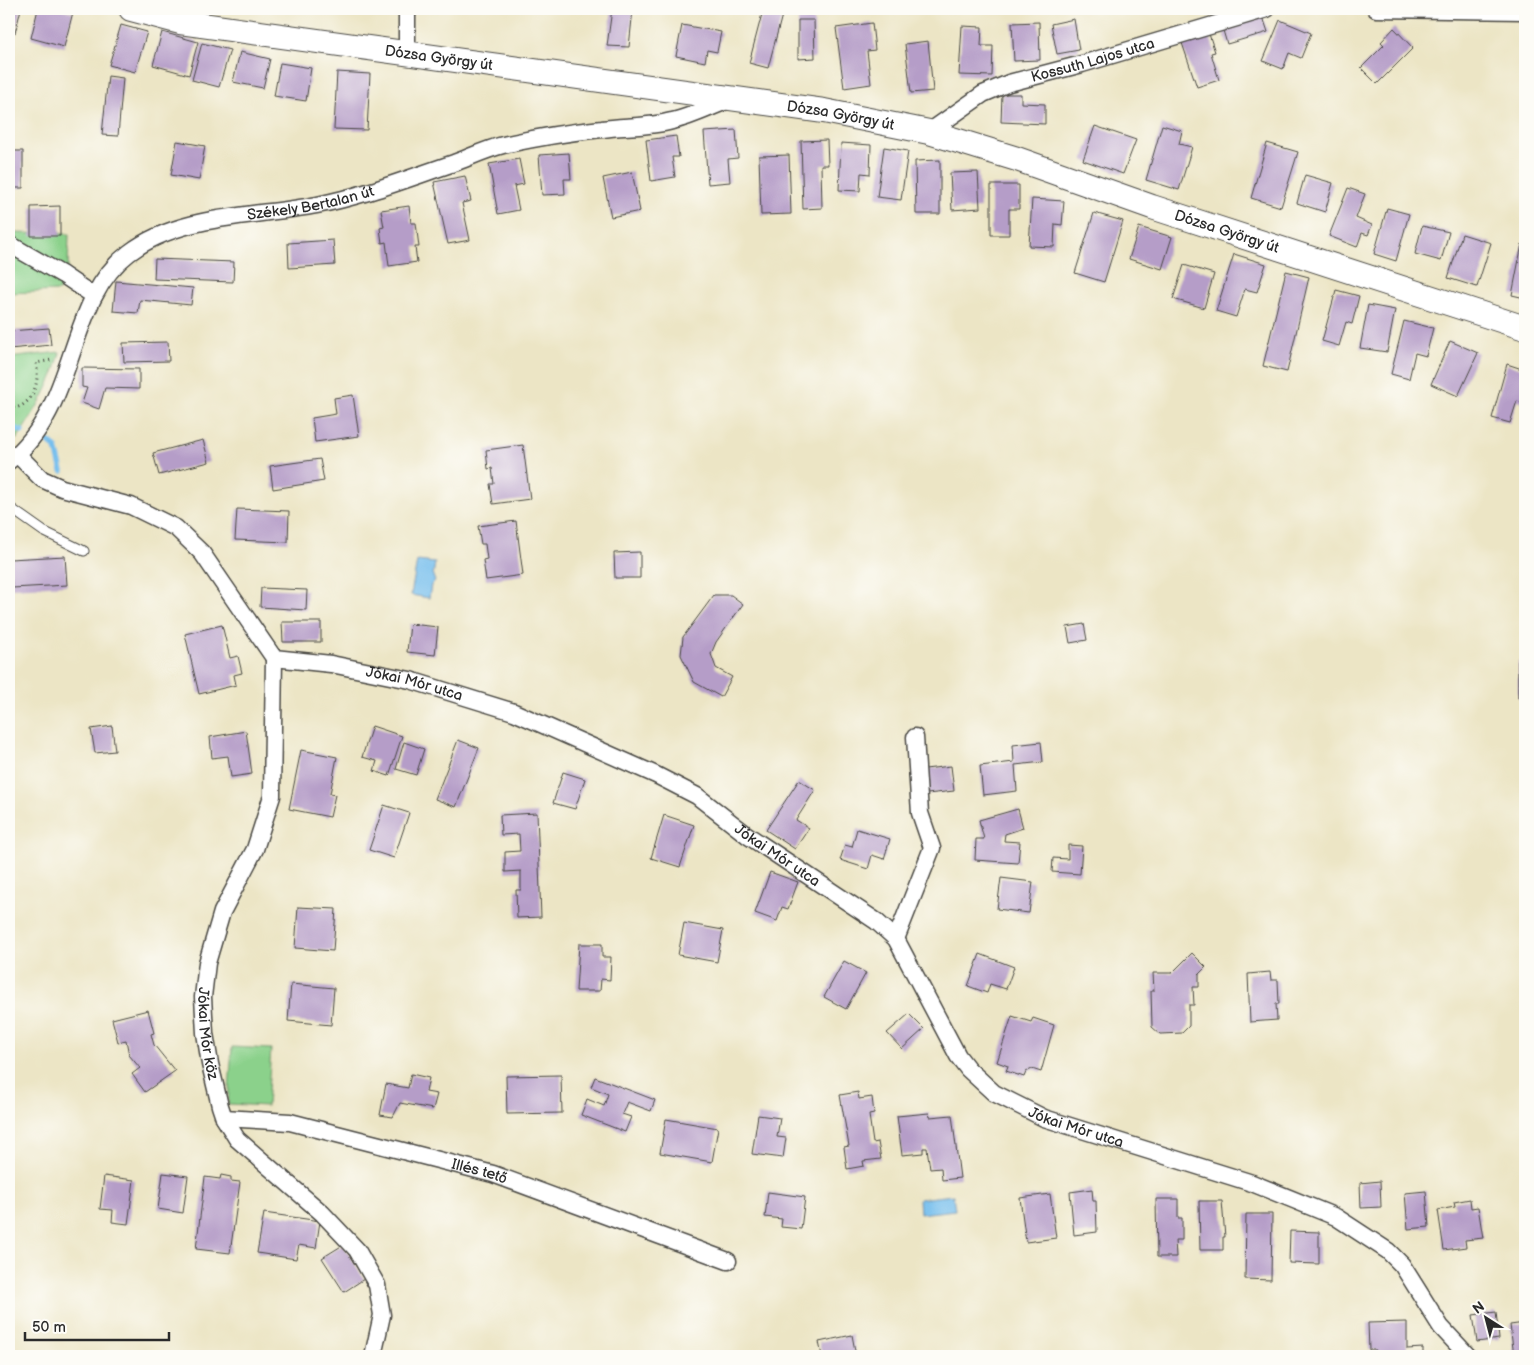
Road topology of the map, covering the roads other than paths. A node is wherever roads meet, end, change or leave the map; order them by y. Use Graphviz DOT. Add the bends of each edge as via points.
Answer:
graph roads {
  1 [pos="131,9"];
  2 [pos="398,9"];
  3 [pos="408,9"];
  4 [pos="1267,9"];
  5 [pos="1376,9"];
  6 [pos="1525,10"];
  7 [pos="407,54"];
  8 [pos="731,99"];
  9 [pos="929,132"];
  10 [pos="9,244"];
  11 [pos="94,296"];
  12 [pos="1525,328"];
  13 [pos="13,458"];
  14 [pos="9,507"];
  15 [pos="84,551"];
  16 [pos="274,658"];
  17 [pos="915,737"];
  18 [pos="896,938"];
  19 [pos="224,1118"];
  20 [pos="728,1261"];
  21 [pos="373,1356"];
  22 [pos="1468,1356"];
  1 -- 7 [label="main road, Dózsa György út" via="180,22"];
  2 -- 3 [label="street"];
  3 -- 7 [label="street"];
  4 -- 9 [label="street, Kossuth Lajos utca" via="1082,64 1009,82 983,94"];
  5 -- 6 [label="street"];
  7 -- 8 [label="main road, Dózsa György út"];
  8 -- 9 [label="main road, Dózsa György út" via="824,111"];
  8 -- 11 [label="street, Székely Bertalan út" via="671,121 502,146 361,195 196,224 160,235 113,267"];
  9 -- 12 [label="main road, Dózsa György út" via="1017,159 1152,208"];
  10 -- 11 [label="street"];
  11 -- 13 [label="street, Székely Bertalan út" via="56,401 45,422"];
  13 -- 16 [label="street" via="42,479 62,488 131,506 176,528 202,553"];
  14 -- 15 [label="lane" via="43,531"];
  16 -- 18 [label="street, Jókai Mór utca" via="331,664 410,680 514,712 656,775 697,796 747,835 876,921"];
  16 -- 19 [label="street, Jókai Mór köz" via="272,796 255,849 222,912 207,963 203,997 210,1064"];
  17 -- 18 [label="street" via="920,812 932,848"];
  18 -- 22 [label="street, Jókai Mór utca" via="958,1056 994,1093 1044,1118 1252,1183 1336,1217 1388,1251 1402,1265 1441,1327"];
  19 -- 20 [label="street, Illés tető" via="290,1122 493,1174"];
  19 -- 21 [label="street, Jókai Mór köz" via="237,1139 322,1213 357,1250 377,1285 382,1315"];
}
